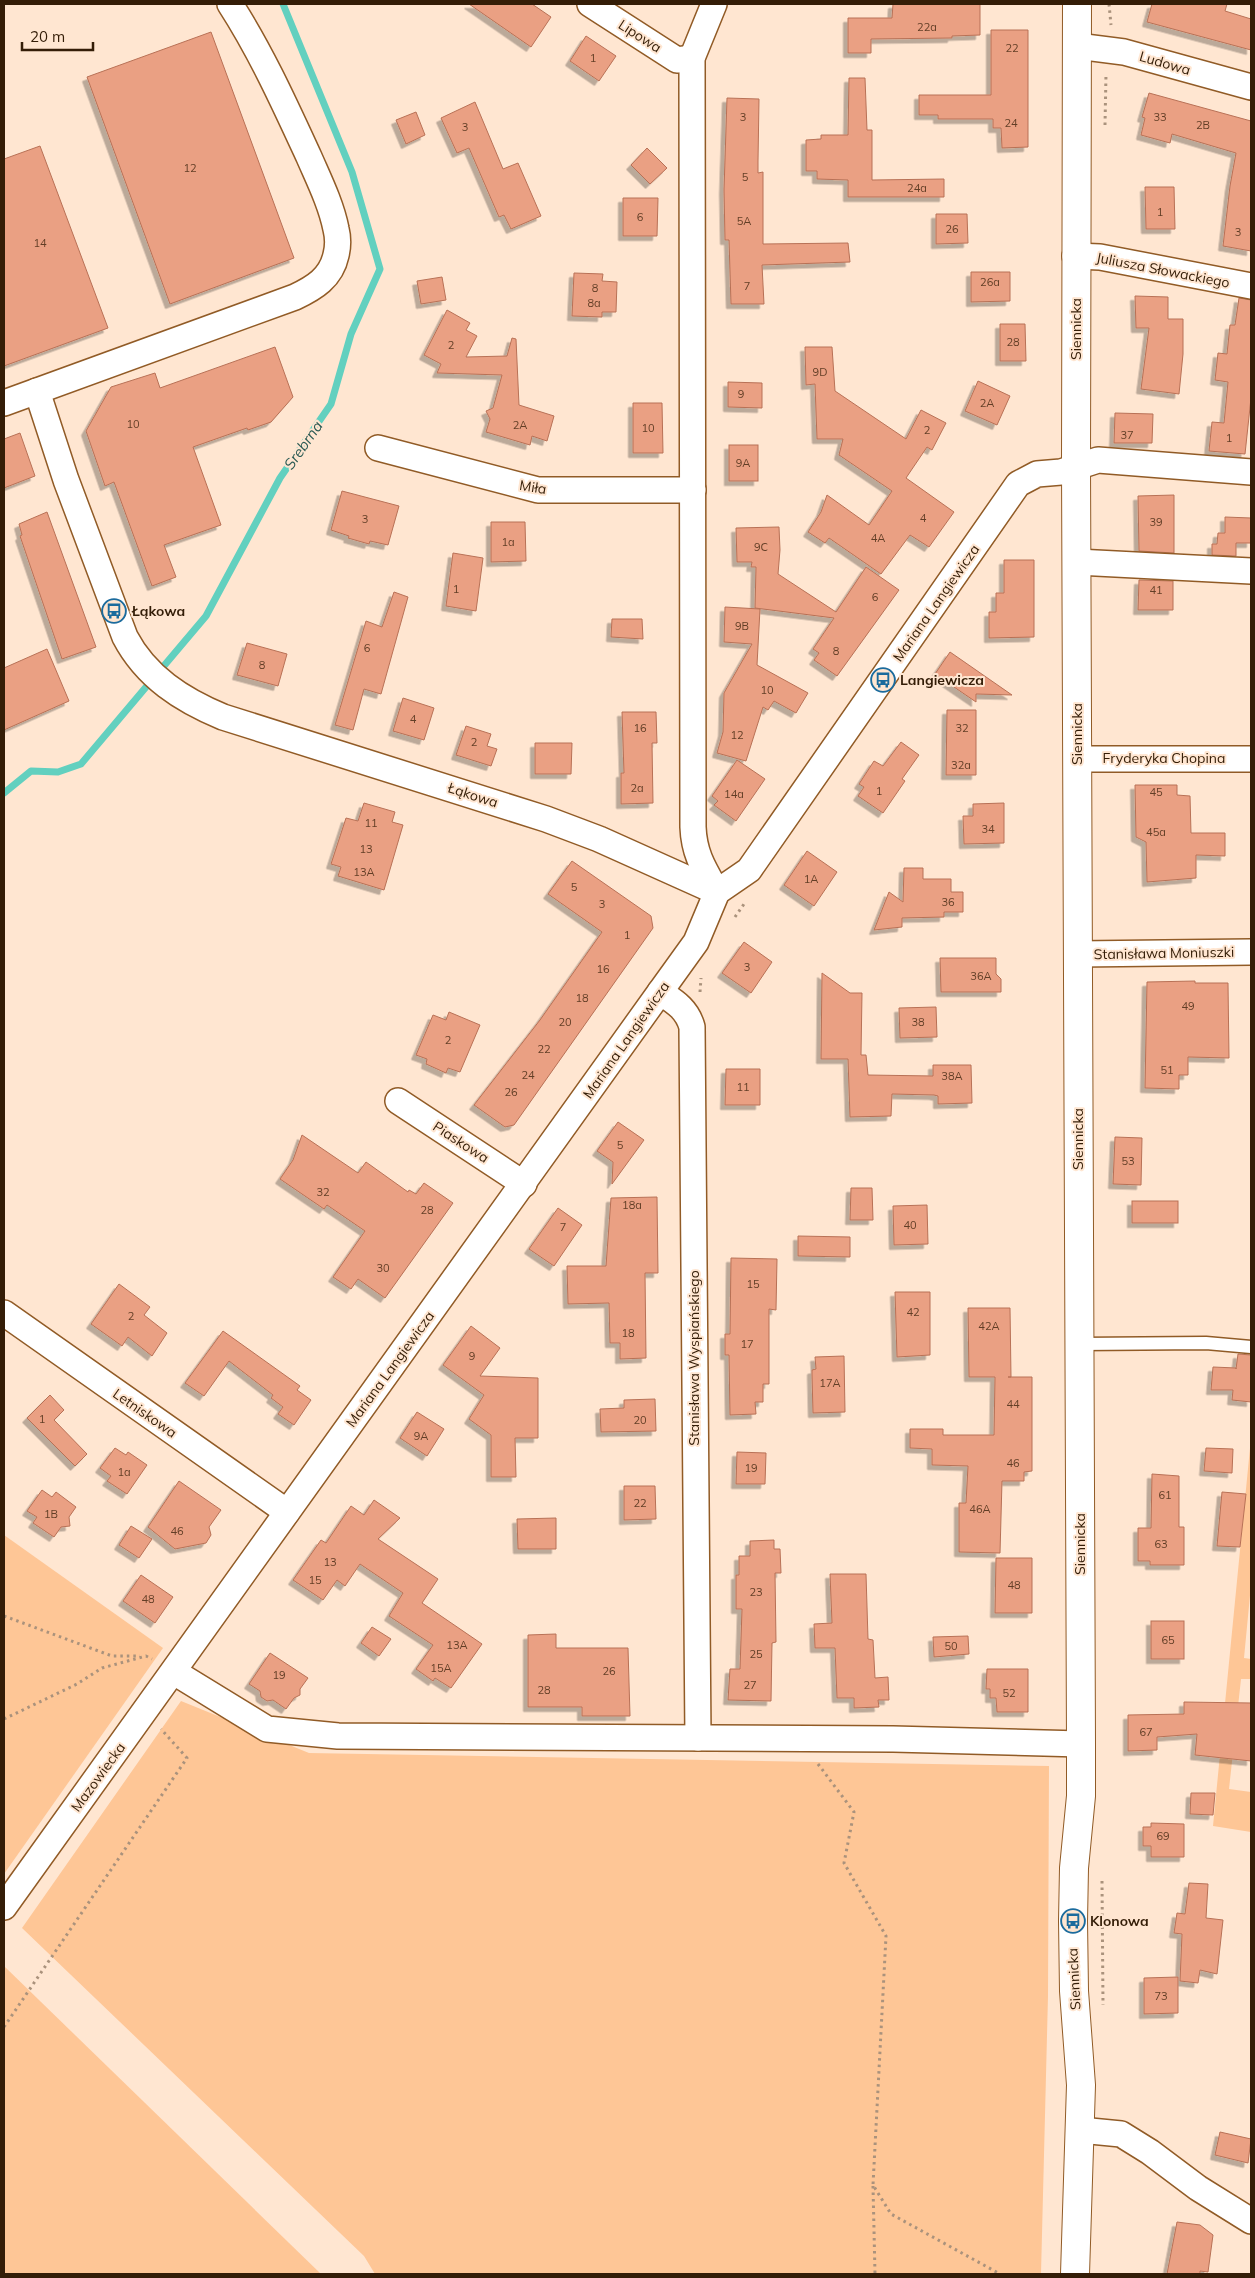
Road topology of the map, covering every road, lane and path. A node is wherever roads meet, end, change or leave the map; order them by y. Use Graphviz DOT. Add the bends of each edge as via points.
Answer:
graph roads {
  1 [pos="230,4"];
  2 [pos="590,4"];
  3 [pos="714,4"];
  4 [pos="1077,4"];
  5 [pos="1109,4"];
  6 [pos="1110,31"];
  7 [pos="1077,46"];
  8 [pos="692,58"];
  9 [pos="1251,88"];
  10 [pos="1076,256"];
  11 [pos="1251,286"];
  12 [pos="36,391"];
  13 [pos="4,403"];
  14 [pos="378,448"];
  15 [pos="1076,466"];
  16 [pos="1251,472"];
  17 [pos="693,490"];
  18 [pos="1076,562"];
  19 [pos="1251,571"];
  20 [pos="1077,759"];
  21 [pos="1251,759"];
  22 [pos="717,892"];
  23 [pos="1251,952"];
  24 [pos="1077,954"];
  25 [pos="660,992"];
  26 [pos="398,1102"];
  27 [pos="524,1184"];
  28 [pos="4,1313"];
  29 [pos="1079,1344"];
  30 [pos="1251,1347"];
  31 [pos="287,1512"];
  32 [pos="4,1616"];
  33 [pos="192,1646"];
  34 [pos="146,1656"];
  35 [pos="174,1672"];
  36 [pos="145,1712"];
  37 [pos="4,1719"];
  38 [pos="698,1738"];
  39 [pos="796,1739"];
  40 [pos="1081,1744"];
  41 [pos="4,1907"];
  42 [pos="4,2027"];
  43 [pos="1080,2130"];
  44 [pos="873,2185"];
  45 [pos="1251,2221"];
  46 [pos="875,2274"];
  47 [pos="1000,2274"];
  48 [pos="1075,2274"];
  1 -- 12 [label="street" via="259,54 299,136 331,212 338,243 332,268 313,288 295,297"];
  2 -- 8 [label="street, Lipowa" via="677,60"];
  3 -- 8 [label="street"];
  4 -- 7 [label="main road, Siennicka"];
  5 -- 6 [label="path"];
  7 -- 9 [label="street, Ludowa" via="1124,52"];
  7 -- 10 [label="main road, Siennicka"];
  8 -- 17 [label="street"];
  10 -- 11 [label="street, Juliusza Słowackiego" via="1100,256"];
  10 -- 15 [label="main road, Siennicka"];
  12 -- 13 [label="street"];
  12 -- 22 [label="street, Łąkowa" via="114,611 138,659 166,686 223,717 546,819"];
  14 -- 17 [label="street, Miła" via="538,490"];
  15 -- 16 [label="street, Mariana Langiewicza" via="1098,460"];
  15 -- 18 [label="main road, Siennicka"];
  15 -- 22 [label="street, Mariana Langiewicza" via="1061,472 1037,474 1018,484 748,870"];
  17 -- 22 [label="street" via="693,844"];
  18 -- 19 [label="street"];
  18 -- 20 [label="main road, Siennicka"];
  20 -- 21 [label="street, Fryderyka Chopina"];
  20 -- 24 [label="main road, Siennicka"];
  22 -- 25 [label="street, Mariana Langiewicza" via="696,942"];
  23 -- 24 [label="street, Stanisława Moniuszki"];
  24 -- 29 [label="main road, Siennicka"];
  25 -- 27 [label="street, Mariana Langiewicza"];
  25 -- 38 [label="street, Stanisława Wyspiańskiego" via="683,1008 692,1026"];
  26 -- 27 [label="street, Piaskowa"];
  27 -- 31 [label="street, Mariana Langiewicza"];
  28 -- 31 [label="street, Letniskowa"];
  29 -- 30 [label="lane" via="1206,1343"];
  29 -- 40 [label="main road, Siennicka"];
  31 -- 33 [label="street, Mariana Langiewicza"];
  32 -- 34 [label="path" via="112,1656"];
  33 -- 35 [label="street, Mazowiecka"];
  34 -- 35 [label="path"];
  34 -- 37 [label="path" via="102,1668 77,1684"];
  35 -- 36 [label="street, Mazowiecka"];
  35 -- 38 [label="street" via="267,1729 338,1736"];
  36 -- 41 [label="street, Mazowiecka"];
  36 -- 42 [label="path" via="187,1758"];
  38 -- 39 [label="street"];
  39 -- 40 [label="street"];
  39 -- 44 [label="path" via="806,1747 854,1812 844,1863 886,1936"];
  40 -- 43 [label="main road, Siennicka" via="1072,1939 1081,2085"];
  43 -- 45 [label="street" via="1121,2134"];
  43 -- 48 [label="main road, Siennicka"];
  44 -- 46 [label="path"];
  44 -- 47 [label="path" via="891,2214"];
}
